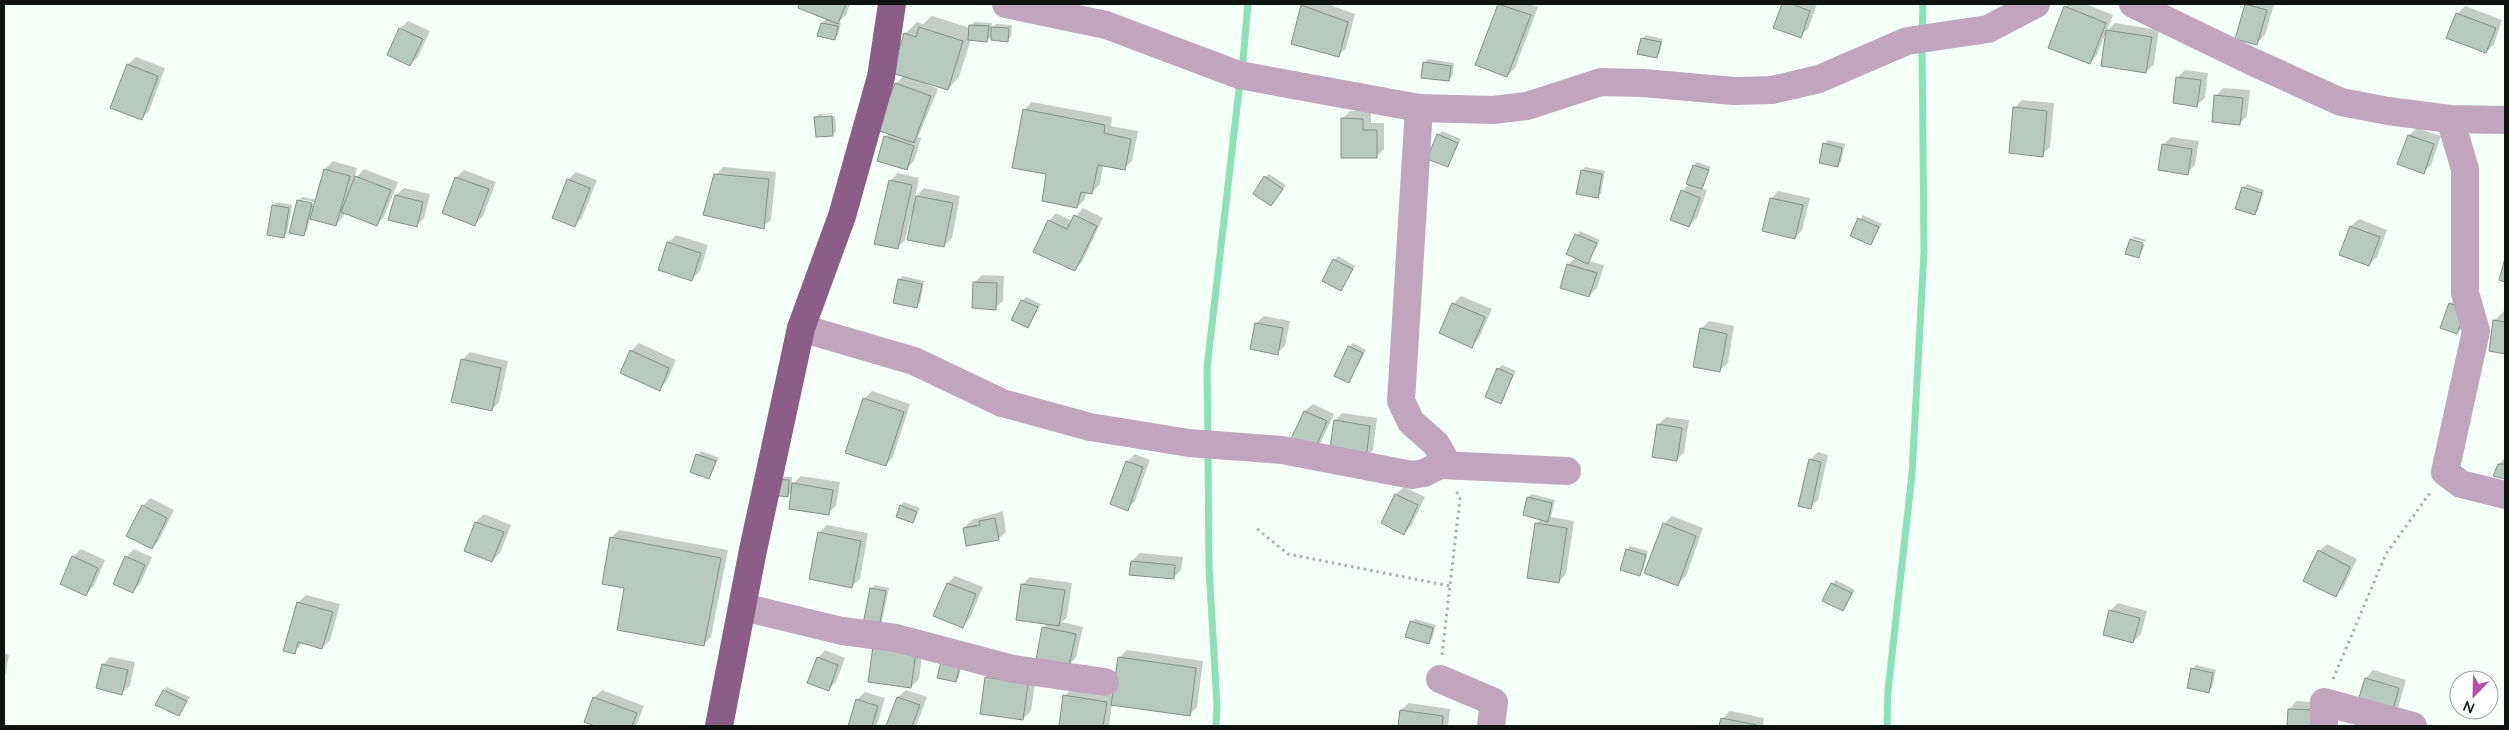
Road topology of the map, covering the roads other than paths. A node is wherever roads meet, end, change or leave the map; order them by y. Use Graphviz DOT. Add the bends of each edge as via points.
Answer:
graph roads {
  1 [pos="892,4"];
  2 [pos="1006,4"];
  3 [pos="2036,4"];
  4 [pos="2133,4"];
  5 [pos="1419,108"];
  6 [pos="2450,119"];
  7 [pos="2505,120"];
  8 [pos="801,328"];
  9 [pos="1440,465"];
  10 [pos="1567,471"];
  11 [pos="2505,495"];
  12 [pos="743,607"];
  13 [pos="1440,678"];
  14 [pos="1105,682"];
  15 [pos="2324,714"];
  16 [pos="719,726"];
  17 [pos="1491,726"];
  18 [pos="2413,726"];
  1 -- 8 [label="main road" via="879,86 842,216"];
  2 -- 5 [label="street" via="1106,25 1239,75"];
  3 -- 5 [label="street" via="1988,29 1907,40 1819,79 1772,90 1734,91 1601,82 1527,106 1493,110"];
  4 -- 6 [label="street" via="2341,102"];
  5 -- 9 [label="street" via="1401,401 1411,422 1436,444 1443,456"];
  6 -- 7 [label="street"];
  6 -- 11 [label="street" via="2465,169 2465,293 2476,331 2445,472 2461,484"];
  8 -- 9 [label="street" via="914,362 1002,403 1090,427 1189,442 1282,450 1412,475"];
  8 -- 12 [label="main road"];
  9 -- 10 [label="street"];
  12 -- 14 [label="street" via="842,631 896,638 1013,669"];
  12 -- 16 [label="main road"];
  13 -- 17 [label="street" via="1494,702"];
  15 -- 18 [label="street"];
}
